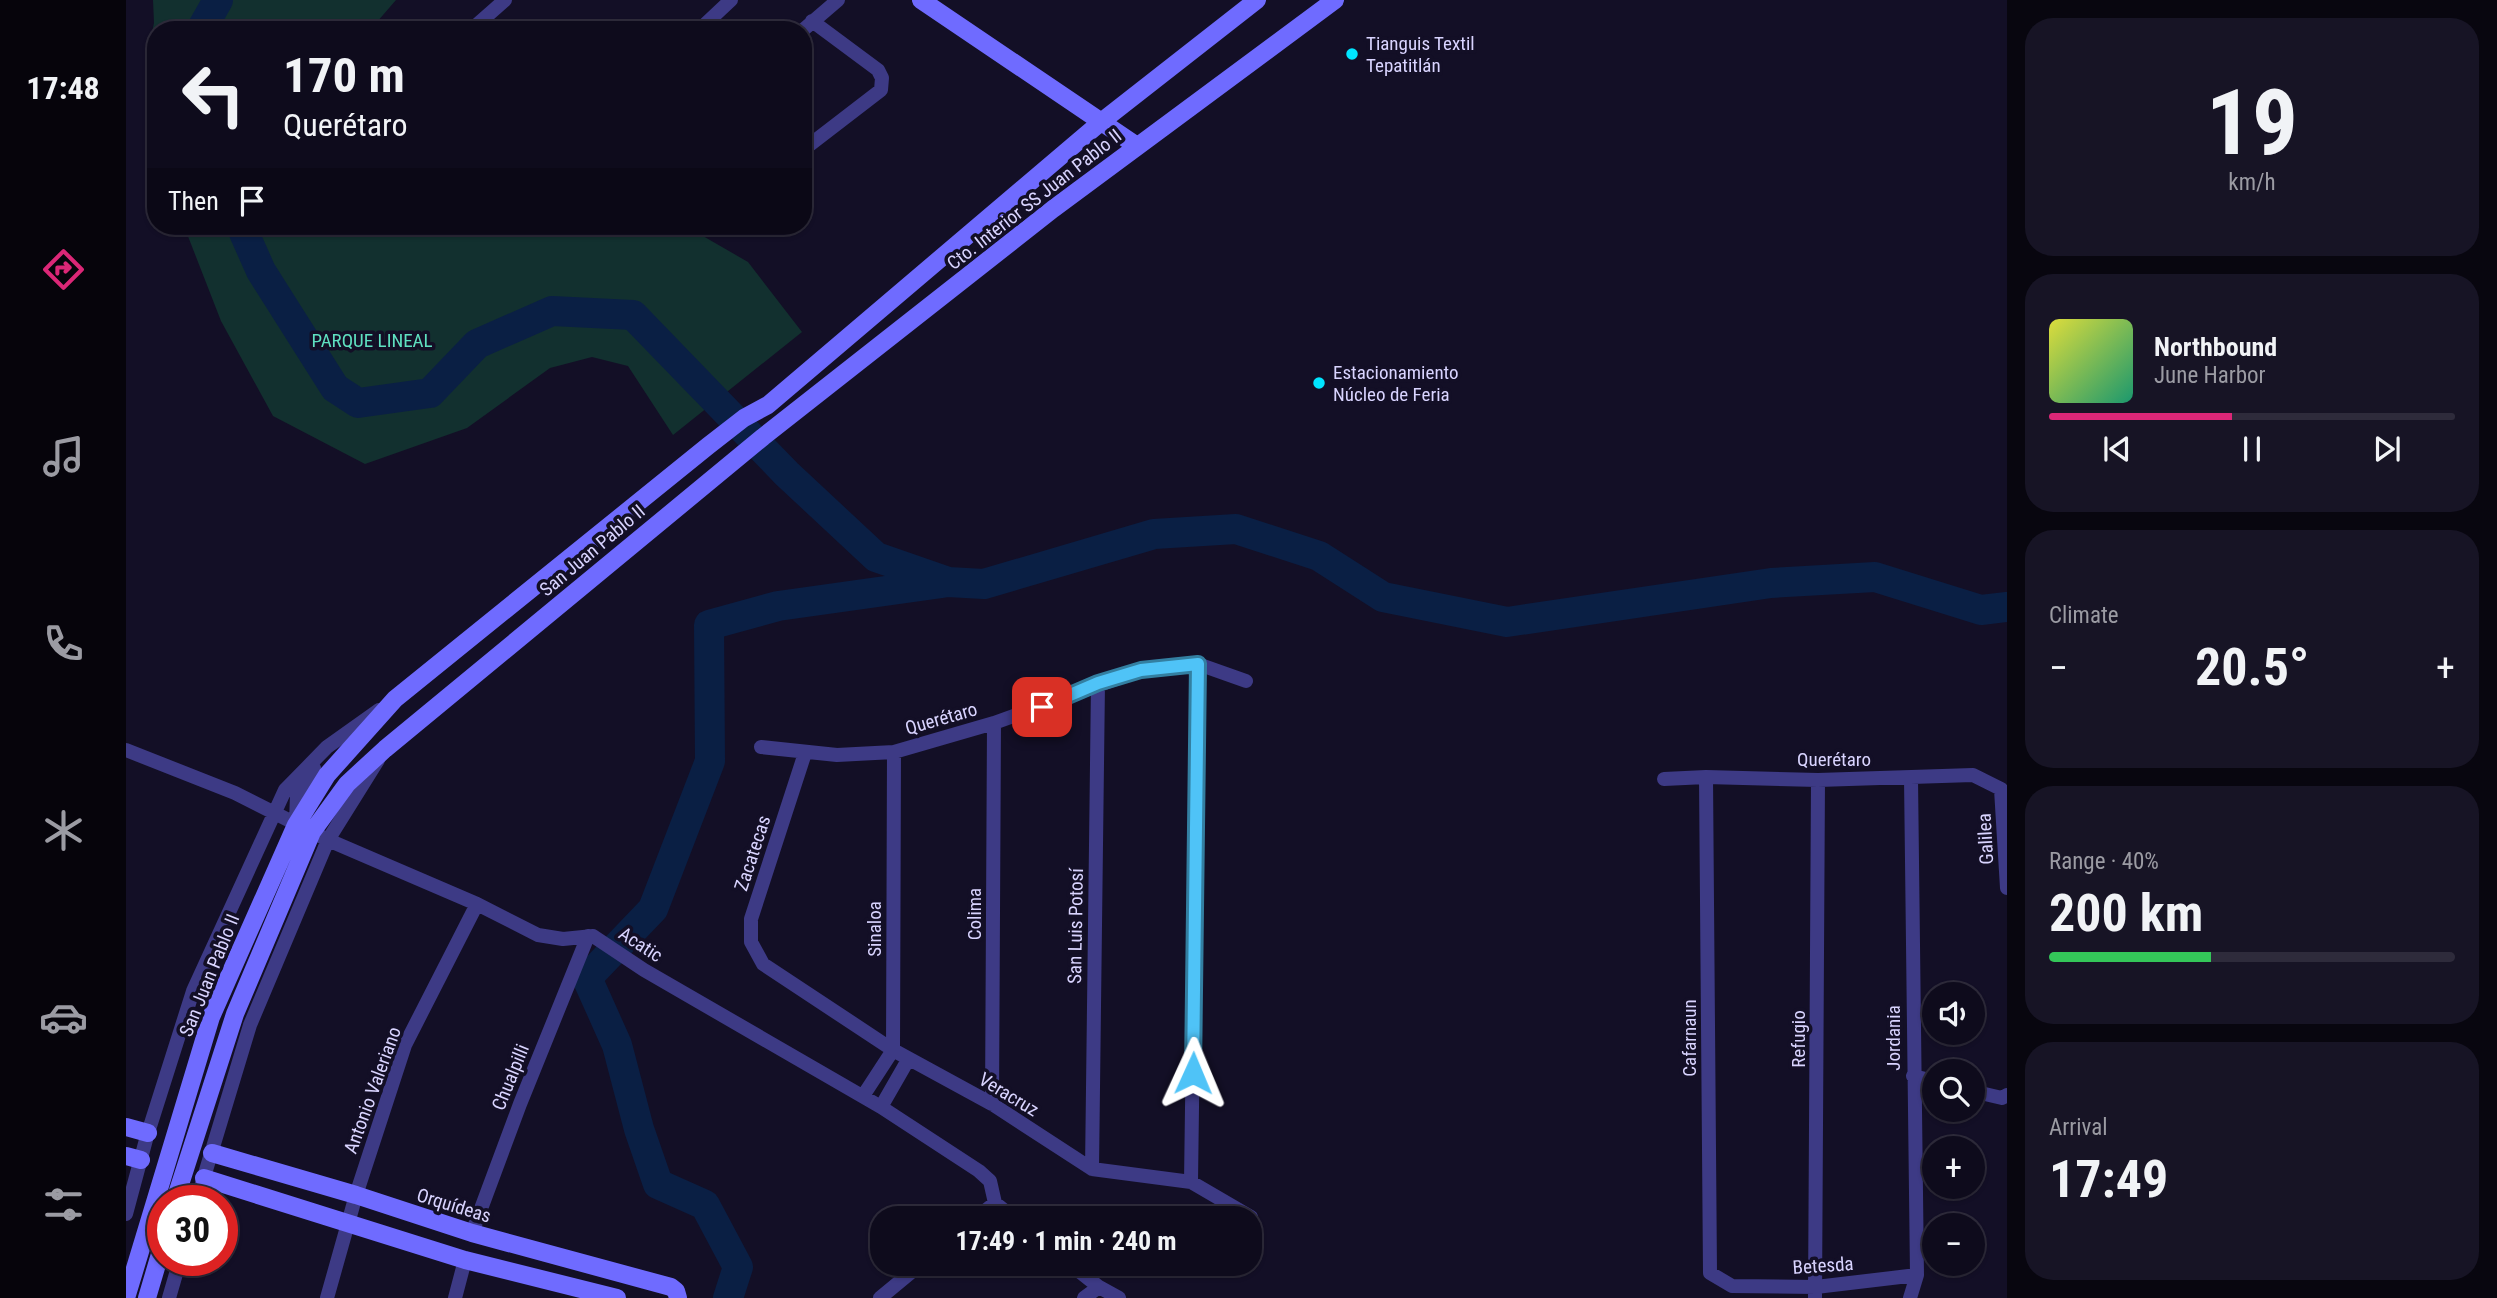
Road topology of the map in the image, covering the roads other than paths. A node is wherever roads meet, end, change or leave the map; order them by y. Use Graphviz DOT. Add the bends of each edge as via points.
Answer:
graph roads {
  1 [pos="731,0"];
  2 [pos="838,0"];
  3 [pos="921,0"];
  4 [pos="1257,0"];
  5 [pos="1335,0"];
  6 [pos="503,2"];
  7 [pos="481,21"];
  8 [pos="709,21"];
  9 [pos="812,22"];
  10 [pos="812,28"];
  11 [pos="1101,122"];
  12 [pos="812,143"];
  13 [pos="1137,146"];
  14 [pos="744,418"];
  15 [pos="763,437"];
  16 [pos="1198,664"];
  17 [pos="1246,681"];
  18 [pos="1098,683"];
  19 [pos="395,699"];
  20 [pos="994,723"];
  21 [pos="357,725"];
  22 [pos="761,747"];
  23 [pos="894,752"];
  24 [pos="805,753"];
  25 [pos="128,755"];
  26 [pos="1706,777"];
  27 [pos="1911,778"];
  28 [pos="1664,779"];
  29 [pos="1818,780"];
  30 [pos="2001,789"];
  31 [pos="275,813"];
  32 [pos="312,832"];
  33 [pos="2007,888"];
  34 [pos="477,904"];
  35 [pos="590,936"];
  36 [pos="763,964"];
  37 [pos="893,1050"];
  38 [pos="908,1060"];
  39 [pos="1913,1076"];
  40 [pos="1922,1079"];
  41 [pos="1985,1093"];
  42 [pos="863,1096"];
  43 [pos="2004,1096"];
  44 [pos="992,1104"];
  45 [pos="881,1107"];
  46 [pos="126,1127"];
  47 [pos="148,1133"];
  48 [pos="212,1153"];
  49 [pos="134,1158"];
  50 [pos="1092,1169"];
  51 [pos="204,1178"];
  52 [pos="1191,1182"];
  53 [pos="180,1185"];
  54 [pos="202,1185"];
  55 [pos="356,1195"];
  56 [pos="995,1203"];
  57 [pos="991,1206"];
  58 [pos="999,1206"];
  59 [pos="1232,1206"];
  60 [pos="126,1214"];
  61 [pos="349,1223"];
  62 [pos="472,1233"];
  63 [pos="465,1260"];
  64 [pos="1917,1275"];
  65 [pos="154,1276"];
  66 [pos="175,1276"];
  67 [pos="907,1276"];
  68 [pos="1085,1276"];
  69 [pos="1732,1286"];
  70 [pos="1099,1287"];
  71 [pos="1816,1292"];
  72 [pos="127,1298"];
  73 [pos="147,1298"];
  74 [pos="169,1298"];
  75 [pos="327,1298"];
  76 [pos="455,1298"];
  77 [pos="617,1298"];
  78 [pos="678,1298"];
  79 [pos="880,1298"];
  80 [pos="1084,1298"];
  81 [pos="1119,1298"];
  82 [pos="1910,1298"];
  1 -- 8 [label="street"];
  2 -- 9 [label="street"];
  3 -- 11 [label="main road"];
  4 -- 11 [label="main road, Cto. Interior SS Juan Pablo II"];
  5 -- 13 [label="main road, Cto. Interior SS Juan Pablo II"];
  6 -- 7 [label="street"];
  10 -- 12 [label="street" via="878,70 882,78 881,89"];
  11 -- 13 [label="main road"];
  11 -- 14 [label="main road, Cto. Interior SS Juan Pablo II" via="768,405"];
  13 -- 15 [label="main road, Cto. Interior SS Juan Pablo II"];
  14 -- 19 [label="main road, San Juan Pablo II"];
  15 -- 32 [label="main road, San Juan Pablo II" via="346,784"];
  16 -- 17 [label="street, Querétaro"];
  16 -- 18 [label="street, Querétaro" via="1141,670"];
  16 -- 52 [label="street"];
  18 -- 20 [label="street, Querétaro"];
  18 -- 50 [label="street, San Luis Potosí"];
  19 -- 21 [label="street, San Juan Pablo II"];
  19 -- 32 [label="main road, San Juan Pablo II" via="327,775"];
  20 -- 23 [label="street, Querétaro"];
  20 -- 44 [label="street, Colima"];
  21 -- 31 [label="street, San Juan Pablo II" via="298,774"];
  21 -- 32 [label="street" via="332,746 297,794"];
  22 -- 24 [label="street, Querétaro"];
  23 -- 24 [label="street, Querétaro"];
  23 -- 37 [label="street, Sinaloa"];
  24 -- 36 [label="street, Zacatecas" via="751,919 751,942"];
  25 -- 31 [label="street, Acatic" via="235,793"];
  26 -- 28 [label="street, Querétaro"];
  26 -- 29 [label="street, Querétaro"];
  26 -- 69 [label="street, Cafarnaun" via="1710,1273"];
  27 -- 29 [label="street, Querétaro"];
  27 -- 30 [label="street, Querétaro" via="1973,775"];
  27 -- 39 [label="street, Jordania"];
  29 -- 71 [label="street, Refugio"];
  30 -- 33 [label="street, Galilea"];
  31 -- 32 [label="street, Acatic"];
  31 -- 47 [label="street, San Juan Pablo II" via="193,991"];
  32 -- 34 [label="street, Acatic"];
  32 -- 48 [label="street, San Juan Pablo II"];
  32 -- 53 [label="main road, San Juan Pablo II" via="235,1014"];
  32 -- 72 [label="main road, San Juan Pablo II" via="211,1017"];
  34 -- 35 [label="street, Acatic" via="538,936"];
  34 -- 55 [label="street, Antonio Valeriano" via="405,1045"];
  35 -- 42 [label="street, Acatic"];
  35 -- 62 [label="street, Chualpilli"];
  36 -- 37 [label="street, Veracruz"];
  37 -- 38 [label="street, Veracruz"];
  37 -- 42 [label="street"];
  38 -- 44 [label="street, Veracruz"];
  38 -- 45 [label="street"];
  39 -- 40 [label="street"];
  39 -- 64 [label="street, Jordania"];
  41 -- 43 [label="street"];
  42 -- 45 [label="street, Acatic"];
  44 -- 50 [label="street, Veracruz"];
  45 -- 56 [label="street, Acatic" via="979,1171 990,1181"];
  46 -- 47 [label="main road"];
  47 -- 49 [label="street, San Juan Pablo II"];
  48 -- 51 [label="street, San Juan Pablo II"];
  48 -- 55 [label="main road, Orquídeas"];
  49 -- 60 [label="street, San Juan Pablo II"];
  50 -- 52 [label="street, Veracruz"];
  51 -- 54 [label="street, San Juan Pablo II"];
  51 -- 61 [label="main road"];
  52 -- 59 [label="street, Veracruz"];
  55 -- 61 [label="street, Antonio Valeriano"];
  55 -- 62 [label="main road, Orquídeas"];
  56 -- 57 [label="street"];
  56 -- 58 [label="street, Acatic"];
  61 -- 63 [label="main road"];
  61 -- 75 [label="street, Antonio Valeriano"];
  62 -- 78 [label="main road, Orquídeas" via="671,1287"];
  63 -- 76 [label="street"];
  63 -- 77 [label="main road"];
  64 -- 71 [label="street, Betesda"];
  64 -- 82 [label="street, Jordania"];
  65 -- 73 [label="main road"];
  66 -- 74 [label="street"];
  67 -- 79 [label="street"];
  68 -- 70 [label="street"];
  69 -- 71 [label="street, Betesda"];
  70 -- 80 [label="street"];
  70 -- 81 [label="street"];
}
